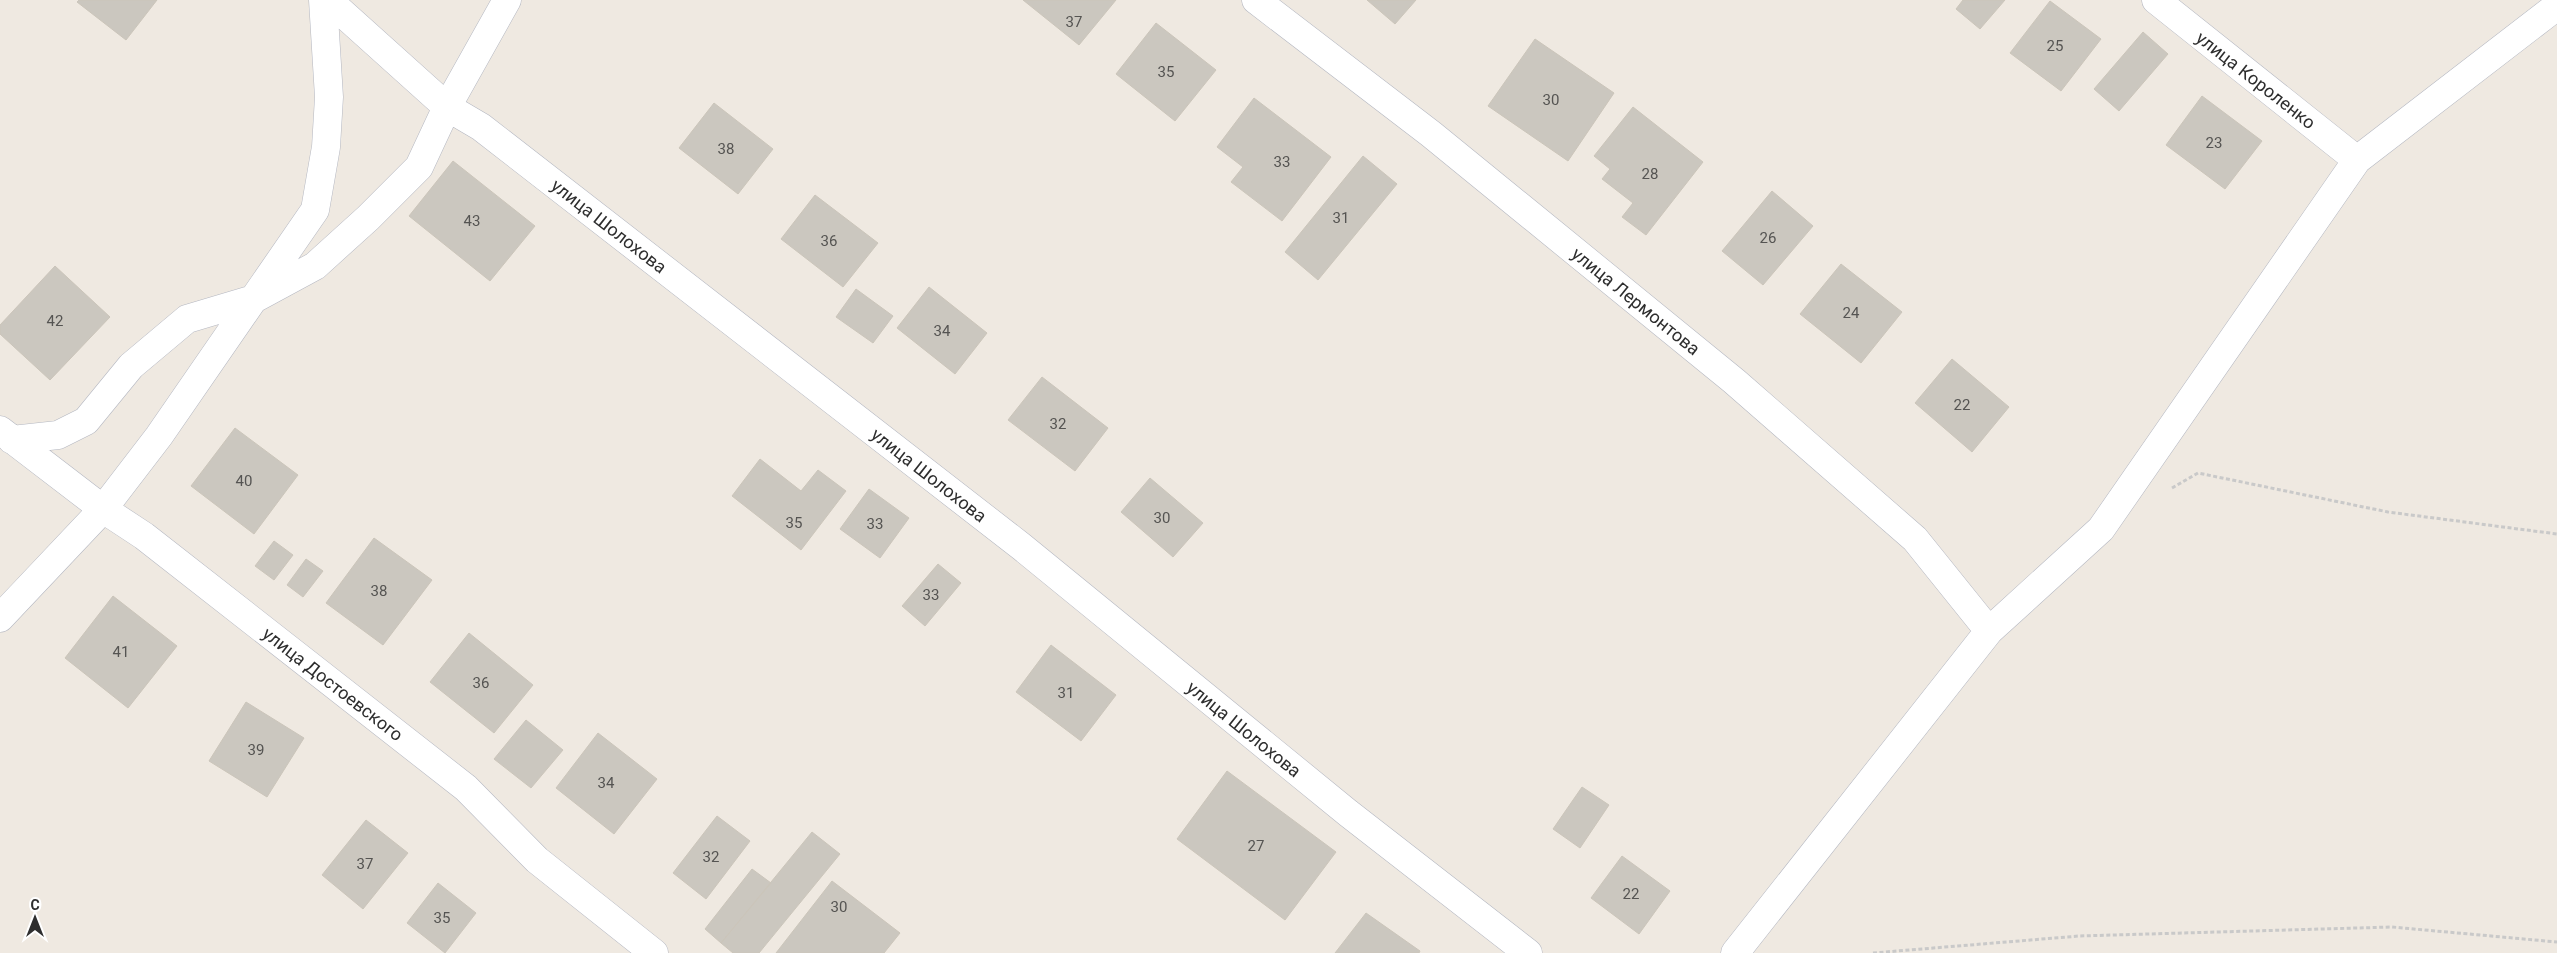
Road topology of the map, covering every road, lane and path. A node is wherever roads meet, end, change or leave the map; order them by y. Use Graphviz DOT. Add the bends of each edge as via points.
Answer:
graph roads {
  1 [pos="323,0"];
  2 [pos="328,0"];
  3 [pos="506,0"];
  4 [pos="1256,0"];
  5 [pos="2156,0"];
  6 [pos="2557,6"];
  7 [pos="447,107"];
  8 [pos="2357,160"];
  9 [pos="254,299"];
  10 [pos="6,435"];
  11 [pos="2165,492"];
  12 [pos="103,509"];
  13 [pos="2557,534"];
  14 [pos="0,618"];
  15 [pos="1989,631"];
  16 [pos="2557,942"];
  17 [pos="654,953"];
  18 [pos="1528,953"];
  19 [pos="1735,953"];
  20 [pos="1873,953"];
  1 -- 9 [label="street" via="329,97 326,147 315,210"];
  2 -- 7 [label="street, улица Шолохова"];
  3 -- 7 [label="street"];
  4 -- 15 [label="street, улица Лермонтова" via="1431,134 1734,381 1915,539"];
  5 -- 8 [label="street, улица Короленко"];
  6 -- 8 [label="street"];
  7 -- 9 [label="street" via="419,166 368,218 314,266"];
  7 -- 18 [label="street, улица Шолохова" via="481,127 1014,541 1348,813"];
  8 -- 15 [label="street" via="2100,529"];
  9 -- 10 [label="street" via="187,319 131,366 86,420 58,435"];
  9 -- 12 [label="street" via="159,436"];
  10 -- 12 [label="street, улица Достоевского"];
  11 -- 13 [label="path" via="2198,473 2388,512"];
  12 -- 14 [label="street"];
  12 -- 17 [label="street, улица Достоевского" via="144,536 466,788 537,860"];
  15 -- 19 [label="street"];
  16 -- 20 [label="path" via="2392,927 2079,936"];
}
